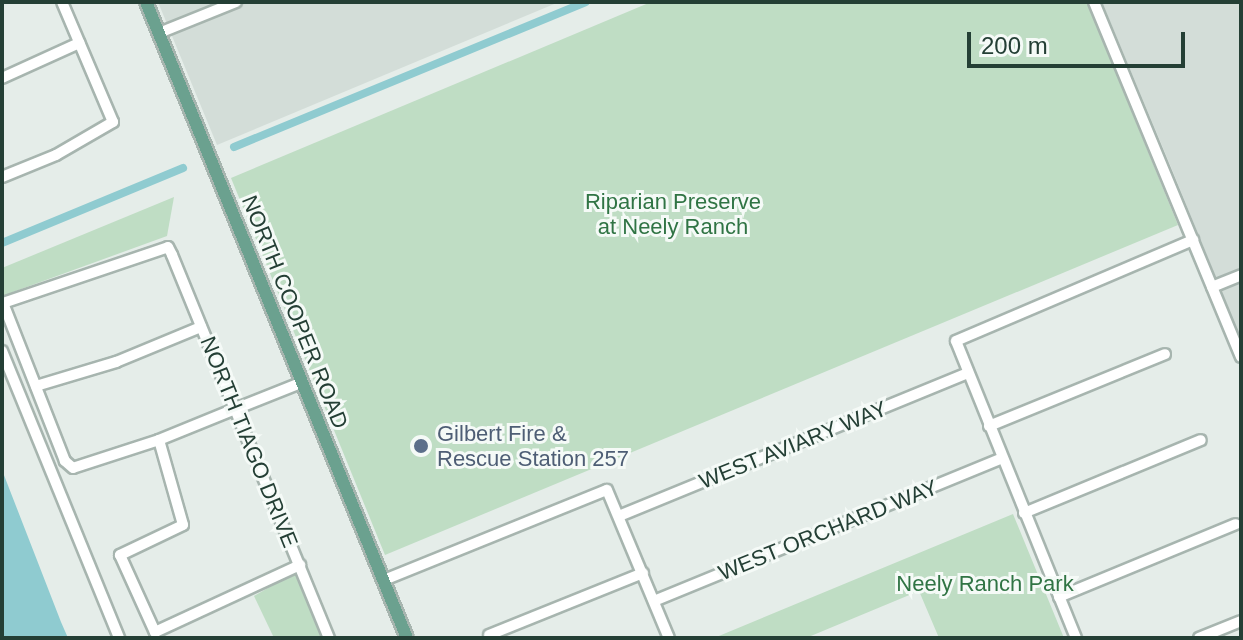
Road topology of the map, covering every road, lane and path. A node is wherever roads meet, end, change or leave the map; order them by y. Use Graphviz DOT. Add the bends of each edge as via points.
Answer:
graph roads {
  1 [pos="62,2"];
  2 [pos="146,2"];
  3 [pos="236,2"];
  4 [pos="1094,2"];
  5 [pos="159,33"];
  6 [pos="79,43"];
  7 [pos="2,78"];
  8 [pos="2,177"];
  9 [pos="1193,240"];
  10 [pos="1241,275"];
  11 [pos="1212,287"];
  12 [pos="3,303"];
  13 [pos="201,327"];
  14 [pos="2,351"];
  15 [pos="1165,354"];
  16 [pos="1241,357"];
  17 [pos="967,373"];
  18 [pos="303,382"];
  19 [pos="36,386"];
  20 [pos="235,409"];
  21 [pos="989,426"];
  22 [pos="159,440"];
  23 [pos="1201,440"];
  24 [pos="1002,458"];
  25 [pos="1024,513"];
  26 [pos="619,516"];
  27 [pos="1236,524"];
  28 [pos="300,565"];
  29 [pos="643,573"];
  30 [pos="384,580"];
  31 [pos="1059,597"];
  32 [pos="654,601"];
  33 [pos="1241,621"];
  34 [pos="489,635"];
  35 [pos="119,638"];
  36 [pos="329,638"];
  37 [pos="407,638"];
  38 [pos="669,638"];
  39 [pos="1076,638"];
  40 [pos="1199,638"];
  1 -- 6 [label="street"];
  2 -- 5 [label="main road, NORTH COOPER ROAD"];
  3 -- 5 [label="street"];
  4 -- 9 [label="street"];
  5 -- 18 [label="main road, NORTH COOPER ROAD"];
  6 -- 7 [label="street"];
  6 -- 8 [label="street" via="113,122 56,155"];
  9 -- 11 [label="street"];
  9 -- 17 [label="street" via="956,341"];
  10 -- 11 [label="street"];
  11 -- 16 [label="street"];
  12 -- 13 [label="street, NORTH TIAGO DRIVE" via="168,247"];
  12 -- 19 [label="street"];
  13 -- 19 [label="street" via="116,362"];
  13 -- 20 [label="street, NORTH TIAGO DRIVE"];
  14 -- 35 [label="street"];
  15 -- 21 [label="street"];
  17 -- 21 [label="street"];
  17 -- 26 [label="street, WEST AVIARY WAY"];
  18 -- 20 [label="street"];
  18 -- 30 [label="main road, NORTH COOPER ROAD"];
  19 -- 22 [label="street" via="65,461 73,468"];
  20 -- 22 [label="street"];
  20 -- 28 [label="street, NORTH TIAGO DRIVE"];
  21 -- 24 [label="street"];
  22 -- 28 [label="street" via="183,525 120,555 155,632"];
  23 -- 25 [label="street"];
  24 -- 25 [label="street"];
  24 -- 32 [label="street, WEST ORCHARD WAY"];
  25 -- 31 [label="street"];
  26 -- 29 [label="street"];
  26 -- 30 [label="street" via="607,490"];
  27 -- 31 [label="street"];
  28 -- 36 [label="street, NORTH TIAGO DRIVE"];
  29 -- 32 [label="street"];
  29 -- 34 [label="street"];
  30 -- 37 [label="main road, NORTH COOPER ROAD"];
  31 -- 39 [label="street"];
  32 -- 38 [label="street"];
  33 -- 40 [label="street"];
}
